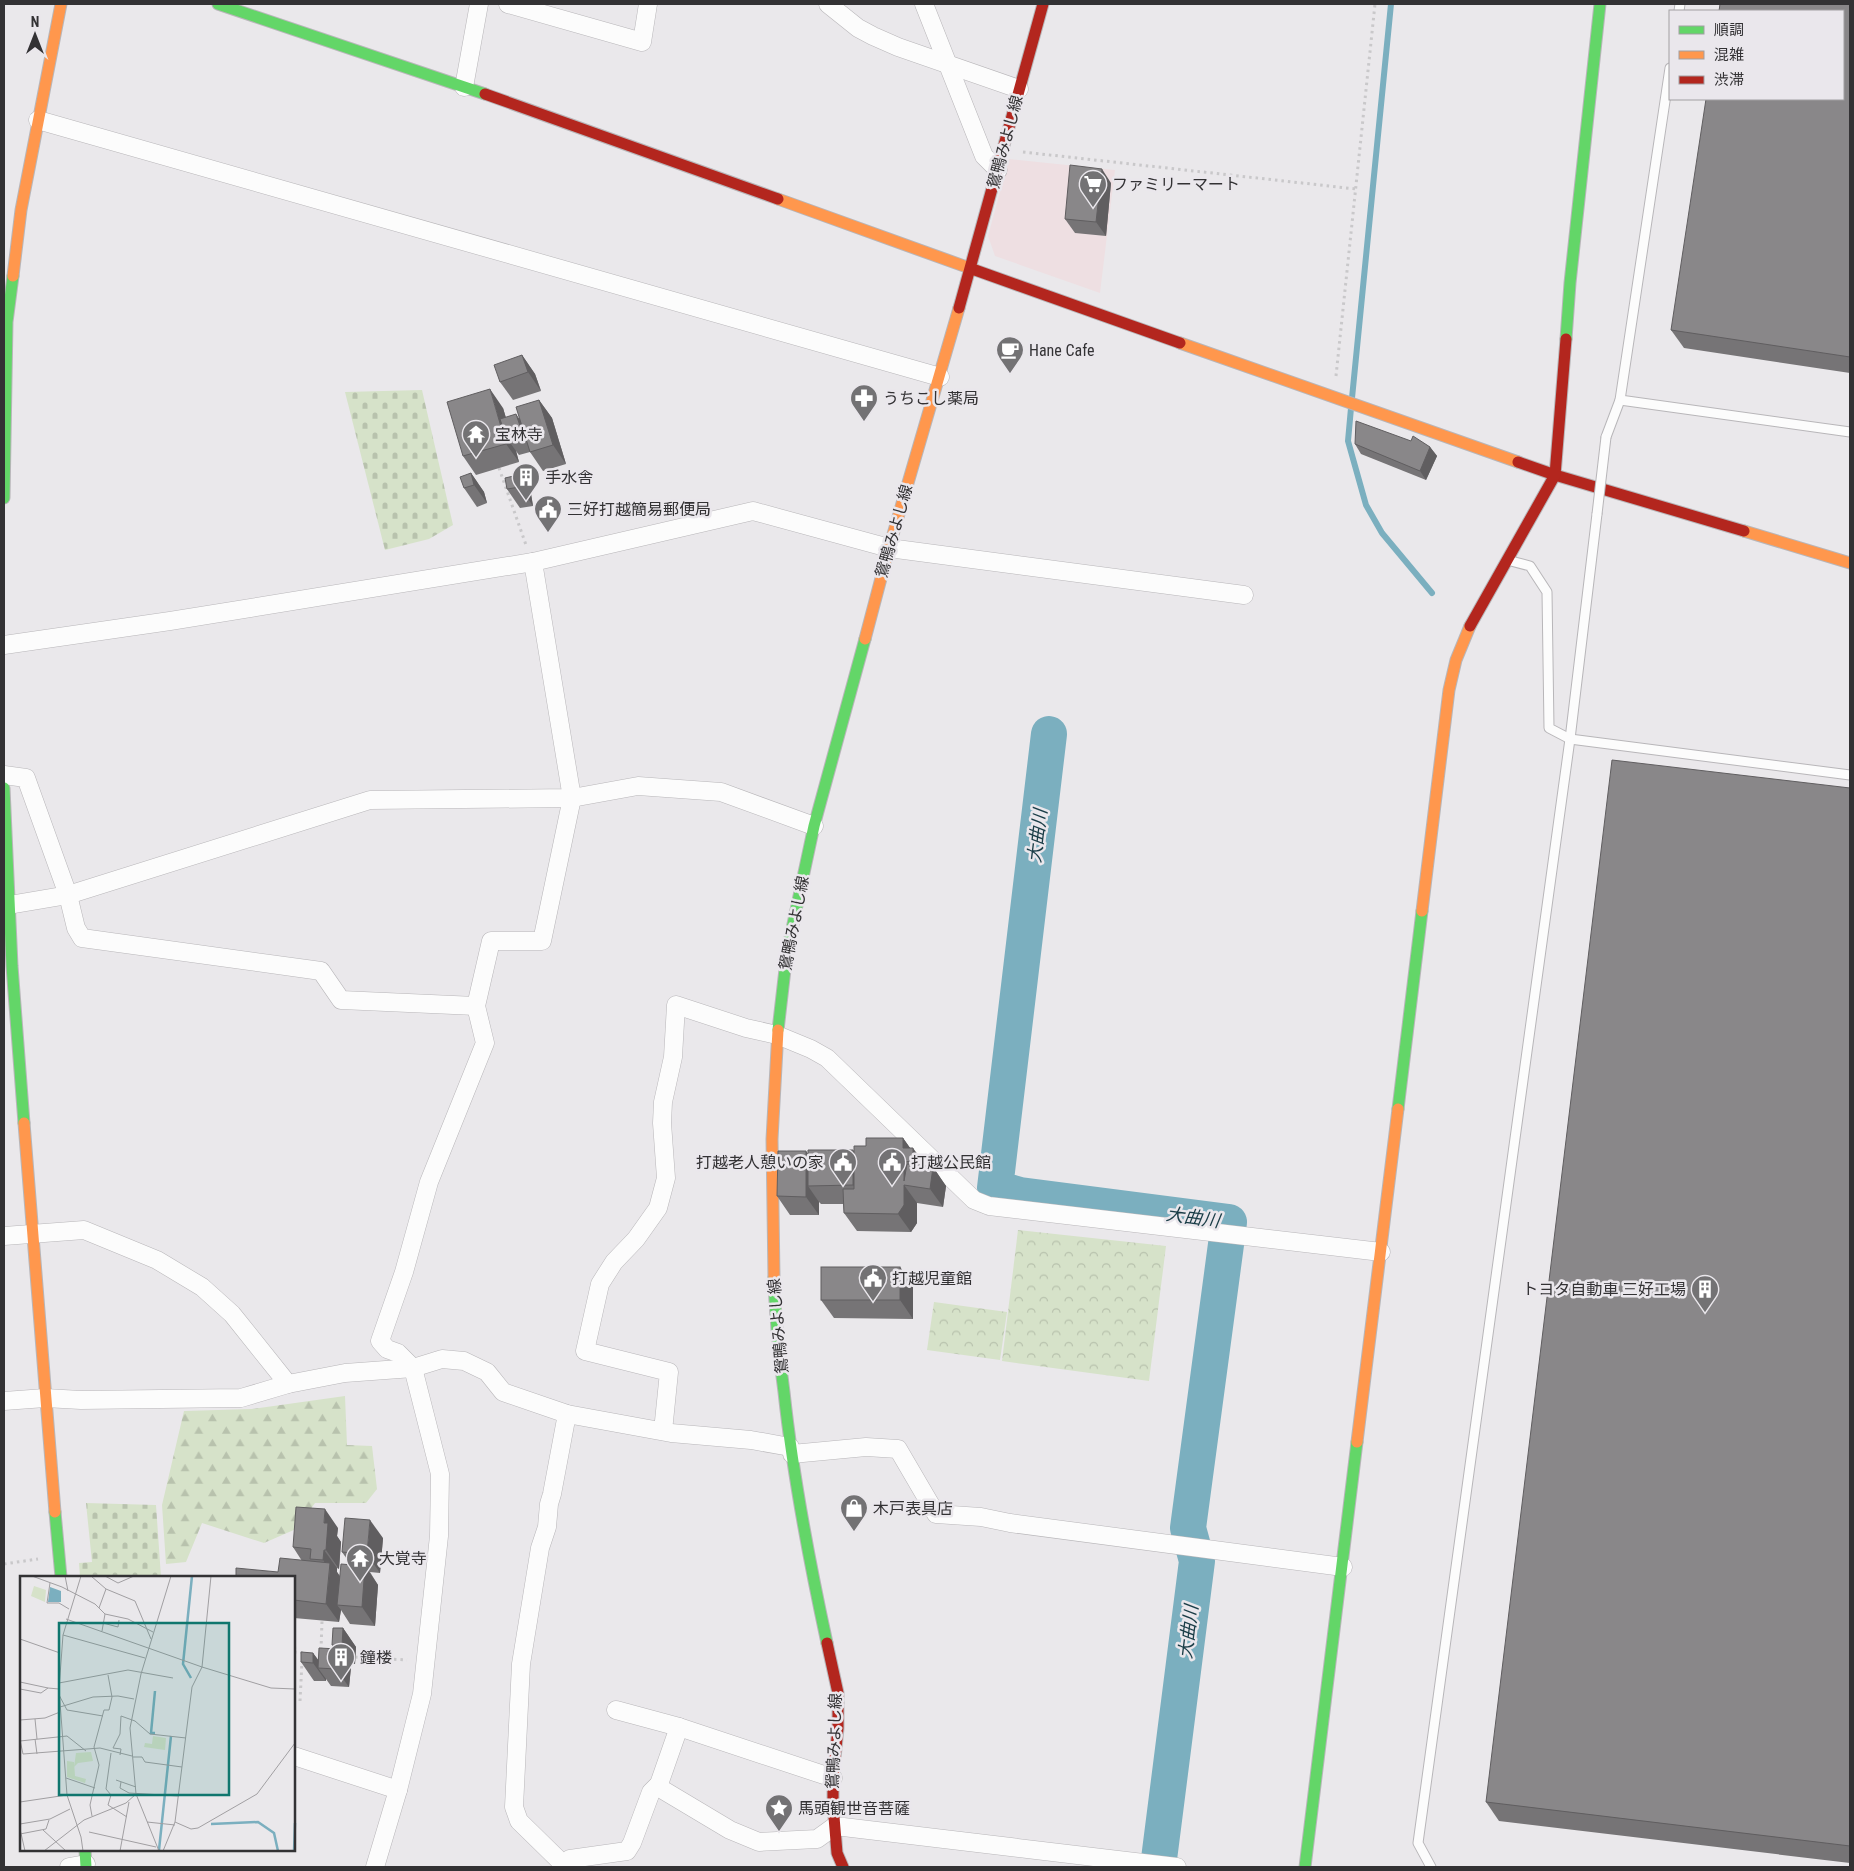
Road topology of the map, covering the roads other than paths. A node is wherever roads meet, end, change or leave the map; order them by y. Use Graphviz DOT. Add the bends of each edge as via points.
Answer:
graph roads {
  1 [pos="61,4"];
  2 [pos="218,4"];
  3 [pos="479,4"];
  4 [pos="508,4"];
  5 [pos="648,4"];
  6 [pos="828,4"];
  7 [pos="924,4"];
  8 [pos="1044,4"];
  9 [pos="1600,4"];
  10 [pos="949,64"];
  11 [pos="1669,75"];
  12 [pos="464,87"];
  13 [pos="1019,89"];
  14 [pos="38,120"];
  15 [pos="998,170"];
  16 [pos="970,267"];
  17 [pos="5,321"];
  18 [pos="940,377"];
  19 [pos="1620,400"];
  20 [pos="1850,432"];
  21 [pos="1555,475"];
  22 [pos="4,498"];
  23 [pos="888,548"];
  24 [pos="1507,560"];
  25 [pos="532,562"];
  26 [pos="1850,562"];
  27 [pos="1244,595"];
  28 [pos="4,645"];
  29 [pos="1570,739"];
  30 [pos="4,774"];
  31 [pos="1850,774"];
  32 [pos="4,788"];
  33 [pos="572,798"];
  34 [pos="814,826"];
  35 [pos="68,895"];
  36 [pos="9,905"];
  37 [pos="8,967"];
  38 [pos="476,1006"];
  39 [pos="777,1035"];
  40 [pos="32,1234"];
  41 [pos="4,1236"];
  42 [pos="1380,1252"];
  43 [pos="413,1368"];
  44 [pos="288,1384"];
  45 [pos="45,1398"];
  46 [pos="4,1401"];
  47 [pos="567,1414"];
  48 [pos="663,1432"];
  49 [pos="791,1451"];
  50 [pos="1343,1567"];
  51 [pos="61,1576"];
  52 [pos="616,1710"];
  53 [pos="679,1727"];
  54 [pos="295,1756"];
  55 [pos="833,1778"];
  56 [pos="657,1786"];
  57 [pos="398,1790"];
  58 [pos="835,1826"];
  59 [pos="837,1853"];
  60 [pos="827,1862"];
  61 [pos="375,1867"];
  62 [pos="566,1867"];
  63 [pos="843,1867"];
  64 [pos="1177,1867"];
  65 [pos="1305,1867"];
  66 [pos="1431,1867"];
  1 -- 14 [label="street"];
  2 -- 12 [label="street"];
  3 -- 12 [label="street"];
  4 -- 5 [label="street" via="642,42"];
  6 -- 10 [label="street" via="873,36"];
  7 -- 10 [label="street"];
  8 -- 13 [label="street, 鴛鴨みよし線"];
  9 -- 21 [label="street" via="1570,283"];
  10 -- 13 [label="street"];
  10 -- 15 [label="street" via="984,156"];
  11 -- 19 [label="lane"];
  12 -- 16 [label="street"];
  13 -- 15 [label="street, 鴛鴨みよし線"];
  14 -- 17 [label="street" via="20,210"];
  14 -- 18 [label="street"];
  15 -- 16 [label="street, 鴛鴨みよし線"];
  16 -- 18 [label="street, 鴛鴨みよし線"];
  16 -- 21 [label="street"];
  17 -- 22 [label="street"];
  18 -- 23 [label="street, 鴛鴨みよし線"];
  19 -- 20 [label="lane"];
  19 -- 29 [label="lane, bridge" via="1606,436"];
  21 -- 24 [label="street"];
  21 -- 26 [label="street"];
  23 -- 25 [label="street" via="753,511"];
  23 -- 27 [label="street"];
  23 -- 34 [label="street, 鴛鴨みよし線"];
  24 -- 29 [label="lane" via="1530,566 1548,592 1549,728"];
  24 -- 42 [label="street" via="1469,627 1449,690"];
  25 -- 28 [label="street"];
  25 -- 33 [label="street"];
  29 -- 31 [label="lane"];
  29 -- 66 [label="lane" via="1418,1843"];
  30 -- 35 [label="street" via="26,778"];
  32 -- 36 [label="street"];
  33 -- 34 [label="street" via="638,786 721,792"];
  33 -- 35 [label="street" via="370,800"];
  33 -- 38 [label="street" via="542,941 491,941"];
  34 -- 39 [label="street, 鴛鴨みよし線" via="787,952"];
  35 -- 36 [label="street"];
  35 -- 38 [label="street" via="76,928 82,938 320,970 341,1000"];
  36 -- 37 [label="street"];
  37 -- 40 [label="street"];
  38 -- 43 [label="street" via="485,1043 429,1182 404,1272 380,1341"];
  39 -- 42 [label="street" via="827,1058 974,1200 989,1206"];
  39 -- 48 [label="street" via="676,1005 673,1057 663,1102 666,1178 658,1208 600,1284 585,1351 669,1372"];
  39 -- 49 [label="street, 鴛鴨みよし線" via="772,1139 775,1316"];
  40 -- 41 [label="street"];
  40 -- 44 [label="street" via="84,1230 157,1260 202,1287 232,1314"];
  40 -- 45 [label="street"];
  42 -- 50 [label="street"];
  43 -- 44 [label="street" via="345,1373"];
  43 -- 47 [label="street" via="442,1359 464,1361 487,1372 503,1392"];
  43 -- 57 [label="street" via="440,1474 439,1536 422,1694"];
  44 -- 45 [label="street" via="241,1398"];
  45 -- 46 [label="street"];
  45 -- 51 [label="street"];
  47 -- 48 [label="street"];
  47 -- 62 [label="street" via="521,1664 514,1807 519,1821"];
  48 -- 49 [label="street" via="751,1440"];
  49 -- 50 [label="street" via="866,1447 898,1449 936,1514 981,1517"];
  49 -- 55 [label="street, 鴛鴨みよし線" via="811,1570 838,1693"];
  50 -- 65 [label="street"];
  52 -- 53 [label="street"];
  53 -- 55 [label="street"];
  53 -- 56 [label="street"];
  54 -- 57 [label="street"];
  55 -- 58 [label="street, 鴛鴨みよし線"];
  56 -- 58 [label="street" via="730,1830 759,1842 817,1839"];
  56 -- 62 [label="street" via="651,1792 627,1851 570,1859"];
  57 -- 61 [label="street"];
  58 -- 59 [label="street, 鴛鴨みよし線"];
  58 -- 64 [label="street"];
  59 -- 60 [label="street"];
  59 -- 63 [label="street, 鴛鴨みよし線"];
}
